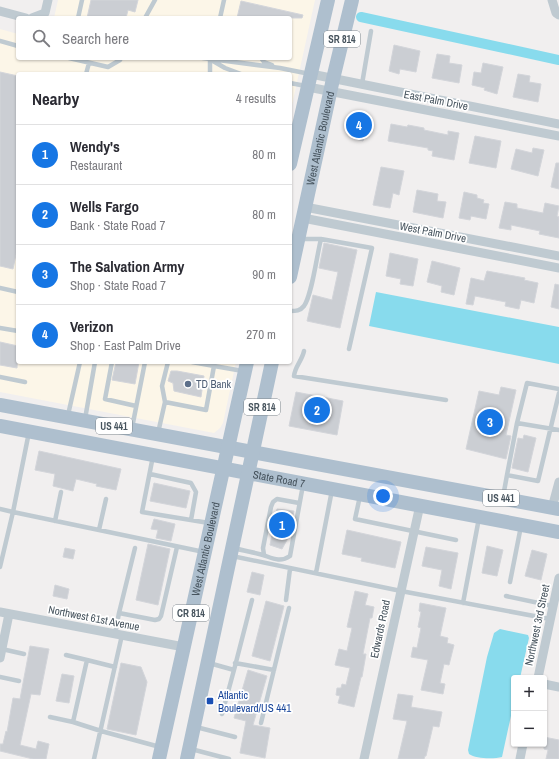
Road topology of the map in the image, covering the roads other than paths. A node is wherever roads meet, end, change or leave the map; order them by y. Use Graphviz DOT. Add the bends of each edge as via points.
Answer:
graph roads {
  1 [pos="48,0"];
  2 [pos="82,0"];
  3 [pos="155,0"];
  4 [pos="224,0"];
  5 [pos="328,0"];
  6 [pos="352,0"];
  7 [pos="552,0"];
  8 [pos="0,12"];
  9 [pos="557,14"];
  10 [pos="17,16"];
  11 [pos="37,16"];
  12 [pos="78,16"];
  13 [pos="146,16"];
  14 [pos="220,16"];
  15 [pos="372,31"];
  16 [pos="0,41"];
  17 [pos="16,45"];
  18 [pos="77,60"];
  19 [pos="120,60"];
  20 [pos="210,60"];
  21 [pos="212,60"];
  22 [pos="218,60"];
  23 [pos="262,60"];
  24 [pos="89,63"];
  25 [pos="280,68"];
  26 [pos="87,72"];
  27 [pos="210,72"];
  28 [pos="236,72"];
  29 [pos="289,72"];
  30 [pos="292,73"];
  31 [pos="310,81"];
  32 [pos="292,83"];
  33 [pos="362,84"];
  34 [pos="332,85"];
  35 [pos="375,87"];
  36 [pos="381,101"];
  37 [pos="513,115"];
  38 [pos="559,124"];
  39 [pos="511,127"];
  40 [pos="559,136"];
  41 [pos="292,156"];
  42 [pos="304,212"];
  43 [pos="356,217"];
  44 [pos="354,229"];
  45 [pos="298,239"];
  46 [pos="321,239"];
  47 [pos="516,248"];
  48 [pos="559,256"];
  49 [pos="514,259"];
  50 [pos="292,268"];
  51 [pos="559,268"];
  52 [pos="0,288"];
  53 [pos="16,292"];
  54 [pos="292,311"];
  55 [pos="0,328"];
  56 [pos="16,331"];
  57 [pos="349,349"];
  58 [pos="304,351"];
  59 [pos="80,364"];
  60 [pos="95,364"];
  61 [pos="112,364"];
  62 [pos="145,364"];
  63 [pos="168,364"];
  64 [pos="203,364"];
  65 [pos="272,364"];
  66 [pos="214,366"];
  67 [pos="246,367"];
  68 [pos="0,377"];
  69 [pos="26,382"];
  70 [pos="559,389"];
  71 [pos="559,393"];
  72 [pos="446,400"];
  73 [pos="165,402"];
  74 [pos="0,405"];
  75 [pos="136,406"];
  76 [pos="68,417"];
  77 [pos="84,420"];
  78 [pos="517,423"];
  79 [pos="0,426"];
  80 [pos="551,428"];
  81 [pos="132,430"];
  82 [pos="559,430"];
  83 [pos="29,431"];
  84 [pos="157,434"];
  85 [pos="228,448"];
  86 [pos="253,452"];
  87 [pos="154,454"];
  88 [pos="223,467"];
  89 [pos="248,472"];
  90 [pos="150,474"];
  91 [pos="506,475"];
  92 [pos="304,483"];
  93 [pos="559,483"];
  94 [pos="332,488"];
  95 [pos="62,492"];
  96 [pos="361,494"];
  97 [pos="106,499"];
  98 [pos="503,499"];
  99 [pos="299,503"];
  100 [pos="420,505"];
  101 [pos="0,509"];
  102 [pos="556,509"];
  103 [pos="13,512"];
  104 [pos="479,516"];
  105 [pos="191,520"];
  106 [pos="55,521"];
  107 [pos="505,521"];
  108 [pos="211,524"];
  109 [pos="521,524"];
  110 [pos="99,530"];
  111 [pos="414,531"];
  112 [pos="559,532"];
  113 [pos="456,540"];
  114 [pos="177,547"];
  115 [pos="135,548"];
  116 [pos="205,552"];
  117 [pos="231,552"];
  118 [pos="264,555"];
  119 [pos="0,567"];
  120 [pos="290,569"];
  121 [pos="316,573"];
  122 [pos="559,578"];
  123 [pos="510,582"];
  124 [pos="401,591"];
  125 [pos="506,596"];
  126 [pos="252,600"];
  127 [pos="286,600"];
  128 [pos="463,603"];
  129 [pos="289,608"];
  130 [pos="4,613"];
  131 [pos="119,613"];
  132 [pos="554,613"];
  133 [pos="118,634"];
  134 [pos="184,647"];
  135 [pos="1,654"];
  136 [pos="24,654"];
  137 [pos="66,655"];
  138 [pos="87,660"];
  139 [pos="208,662"];
  140 [pos="235,663"];
  141 [pos="115,667"];
  142 [pos="234,670"];
  143 [pos="274,670"];
  144 [pos="539,675"];
  145 [pos="0,677"];
  146 [pos="19,681"];
  147 [pos="547,685"];
  148 [pos="559,687"];
  149 [pos="222,714"];
  150 [pos="50,717"];
  151 [pos="73,722"];
  152 [pos="261,722"];
  153 [pos="194,727"];
  154 [pos="101,731"];
  155 [pos="235,737"];
  156 [pos="522,747"];
  157 [pos="160,753"];
  158 [pos="188,754"];
  159 [pos="94,759"];
  160 [pos="229,759"];
  161 [pos="364,759"];
  162 [pos="520,759"];
  1 -- 11 [label="street" via="45,13"];
  2 -- 12 [label="lane"];
  3 -- 13 [label="lane"];
  4 -- 14 [label="lane"];
  5 -- 31 [label="main road, West Atlantic Boulevard / SR 814"];
  6 -- 34 [label="main road, West Atlantic Boulevard / SR 814"];
  7 -- 9 [label="street"];
  8 -- 10 [label="street"];
  15 -- 33 [label="lane"];
  16 -- 17 [label="lane"];
  18 -- 24 [label="lane"];
  19 -- 24 [label="lane" via="108,67"];
  20 -- 27 [label="lane"];
  21 -- 28 [label="lane"];
  22 -- 25 [label="lane"];
  23 -- 25 [label="lane"];
  24 -- 26 [label="lane"];
  25 -- 29 [label="lane"];
  30 -- 31 [label="lane"];
  31 -- 32 [label="lane"];
  31 -- 34 [label="street, East Palm Drive"];
  31 -- 34 [label="street, East Palm Drive"];
  31 -- 41 [label="main road, West Atlantic Boulevard / SR 814"];
  33 -- 34 [label="street, East Palm Drive"];
  33 -- 35 [label="street, East Palm Drive"];
  34 -- 36 [label="street, East Palm Drive"];
  34 -- 42 [label="main road, West Atlantic Boulevard / SR 814"];
  35 -- 36 [label="street"];
  35 -- 37 [label="street, East Palm Drive"];
  36 -- 39 [label="street, East Palm Drive"];
  37 -- 38 [label="street, East Palm Drive"];
  37 -- 39 [label="street"];
  39 -- 40 [label="street, East Palm Drive"];
  42 -- 43 [label="street, West Palm Drive"];
  42 -- 44 [label="street, West Palm Drive"];
  42 -- 45 [label="main road, West Atlantic Boulevard / SR 814"];
  43 -- 44 [label="street"];
  43 -- 47 [label="street, West Palm Drive"];
  44 -- 49 [label="street, West Palm Drive"];
  45 -- 46 [label="lane"];
  45 -- 50 [label="main road, West Atlantic Boulevard / SR 814"];
  46 -- 54 [label="lane" via="304,306 298,311"];
  46 -- 57 [label="lane" via="372,248"];
  47 -- 48 [label="street, West Palm Drive"];
  47 -- 49 [label="street"];
  49 -- 51 [label="street, West Palm Drive"];
  52 -- 53 [label="lane"];
  55 -- 56 [label="lane"];
  58 -- 72 [label="lane" via="303,359 295,368 294,376"];
  59 -- 76 [label="lane"];
  60 -- 77 [label="lane"];
  61 -- 75 [label="lane" via="105,400"];
  62 -- 75 [label="lane"];
  63 -- 73 [label="lane" via="162,386"];
  64 -- 66 [label="lane"];
  65 -- 86 [label="main road, SR 814"];
  66 -- 67 [label="lane"];
  66 -- 73 [label="lane" via="206,410"];
  67 -- 85 [label="main road, West Atlantic Boulevard / SR 814"];
  68 -- 69 [label="lane"];
  70 -- 78 [label="lane" via="527,384"];
  71 -- 80 [label="lane"];
  73 -- 84 [label="lane"];
  74 -- 76 [label="main road, State Road 7 / US 441"];
  75 -- 81 [label="lane"];
  76 -- 77 [label="main road, State Road 7 / US 441"];
  77 -- 81 [label="main road, State Road 7 / US 441"];
  78 -- 80 [label="lane"];
  78 -- 91 [label="lane"];
  79 -- 83 [label="main road, State Road 7 / US 441"];
  80 -- 82 [label="lane"];
  80 -- 91 [label="lane" via="538,481"];
  81 -- 84 [label="main road, State Road 7 / US 441"];
  83 -- 87 [label="main road, State Road 7 / US 441"];
  83 -- 103 [label="lane"];
  84 -- 85 [label="main road, State Road 7 / US 441"];
  85 -- 86 [label="main road, State Road 7 / US 441"];
  85 -- 88 [label="main road, West Atlantic Boulevard / SR 814"];
  86 -- 89 [label="main road, SR 814"];
  86 -- 98 [label="main road, State Road 7 / US 441"];
  87 -- 88 [label="main road, State Road 7 / US 441"];
  87 -- 90 [label="lane"];
  88 -- 89 [label="main road, State Road 7 / US 441"];
  88 -- 108 [label="main road, West Atlantic Boulevard / CR 814"];
  89 -- 92 [label="main road, State Road 7 / US 441"];
  89 -- 117 [label="main road, CR 814"];
  90 -- 105 [label="lane" via="191,483 196,492"];
  90 -- 105 [label="lane" via="142,512"];
  91 -- 98 [label="lane"];
  92 -- 94 [label="main road, State Road 7 / US 441"];
  92 -- 99 [label="lane"];
  93 -- 102 [label="street"];
  94 -- 96 [label="main road, State Road 7 / US 441"];
  94 -- 121 [label="lane"];
  95 -- 106 [label="lane"];
  96 -- 100 [label="main road, State Road 7 / US 441"];
  96 -- 111 [label="lane" via="355,518"];
  97 -- 110 [label="lane"];
  98 -- 102 [label="main road, State Road 7 / US 441"];
  99 -- 118 [label="lane" via="277,499 273,502 263,548"];
  99 -- 118 [label="lane" via="290,556 277,560"];
  100 -- 104 [label="main road, State Road 7 / US 441"];
  100 -- 111 [label="street, Edwards Road"];
  101 -- 103 [label="lane"];
  102 -- 107 [label="main road" via="537,519"];
  103 -- 106 [label="lane"];
  103 -- 119 [label="lane"];
  104 -- 107 [label="main road, State Road 7 / US 441"];
  104 -- 128 [label="lane"];
  105 -- 108 [label="lane"];
  106 -- 110 [label="lane"];
  107 -- 109 [label="main road, State Road 7 / US 441"];
  108 -- 116 [label="main road, West Atlantic Boulevard / CR 814"];
  109 -- 112 [label="main road, State Road 7 / US 441"];
  109 -- 123 [label="lane"];
  110 -- 114 [label="lane"];
  111 -- 113 [label="lane"];
  111 -- 124 [label="street, Edwards Road"];
  114 -- 116 [label="lane"];
  114 -- 131 [label="lane" via="159,619"];
  115 -- 131 [label="lane"];
  116 -- 134 [label="main road, West Atlantic Boulevard / CR 814"];
  117 -- 118 [label="lane"];
  117 -- 120 [label="lane"];
  117 -- 139 [label="main road, CR 814"];
  120 -- 121 [label="lane"];
  120 -- 127 [label="lane"];
  121 -- 124 [label="lane"];
  122 -- 132 [label="street, Northwest 3rd Street"];
  124 -- 128 [label="lane"];
  124 -- 161 [label="street, Edwards Road"];
  125 -- 132 [label="lane"];
  126 -- 140 [label="lane"];
  128 -- 132 [label="lane"];
  129 -- 143 [label="lane"];
  130 -- 133 [label="street, Northwest 61st Avenue"];
  130 -- 135 [label="street"];
  131 -- 133 [label="lane"];
  132 -- 144 [label="street, Northwest 3rd Street"];
  133 -- 134 [label="street, Northwest 61st Avenue"];
  133 -- 141 [label="lane"];
  134 -- 157 [label="main road, West Atlantic Boulevard / CR 814"];
  135 -- 136 [label="lane"];
  137 -- 138 [label="lane"];
  138 -- 141 [label="lane"];
  138 -- 151 [label="lane"];
  139 -- 142 [label="lane"];
  139 -- 153 [label="main road, CR 814"];
  140 -- 142 [label="lane"];
  140 -- 143 [label="lane"];
  141 -- 154 [label="lane"];
  142 -- 149 [label="lane"];
  143 -- 152 [label="lane"];
  145 -- 146 [label="lane"];
  147 -- 148 [label="street"];
  150 -- 151 [label="lane"];
  151 -- 154 [label="lane"];
  153 -- 155 [label="lane"];
  153 -- 158 [label="main road, CR 814"];
  154 -- 157 [label="lane"];
  154 -- 159 [label="lane"];
  156 -- 162 [label="street"];
  158 -- 160 [label="lane"];
}
